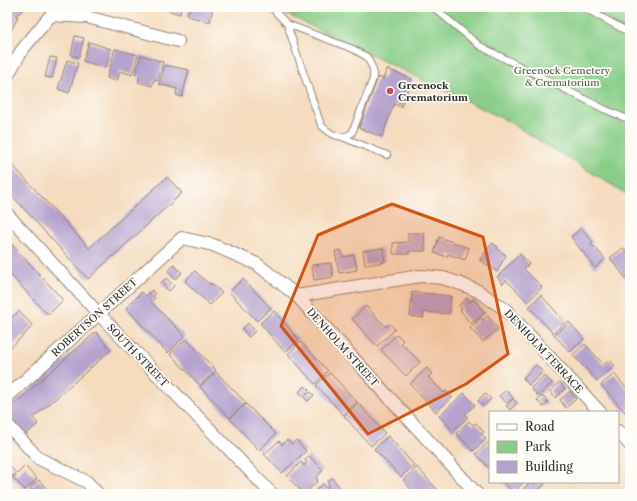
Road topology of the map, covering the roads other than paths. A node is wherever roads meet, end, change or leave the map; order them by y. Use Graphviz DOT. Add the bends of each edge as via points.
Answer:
graph roads {
  1 [pos="271,7"];
  2 [pos="433,7"];
  3 [pos="583,7"];
  4 [pos="287,24"];
  5 [pos="630,33"];
  6 [pos="178,41"];
  7 [pos="7,76"];
  8 [pos="630,120"];
  9 [pos="341,137"];
  10 [pos="387,155"];
  11 [pos="7,214"];
  12 [pos="182,238"];
  13 [pos="297,296"];
  14 [pos="98,313"];
  15 [pos="7,397"];
  16 [pos="599,411"];
  17 [pos="7,424"];
  18 [pos="619,433"];
  19 [pos="630,444"];
  20 [pos="98,494"];
  21 [pos="272,494"];
  22 [pos="477,494"];
  1 -- 4 [label="lane"];
  2 -- 8 [label="lane" via="480,46"];
  3 -- 5 [label="lane"];
  4 -- 9 [label="lane" via="319,112 321,125 330,134"];
  4 -- 9 [label="lane" via="353,49 367,57 373,69 373,79 352,133"];
  6 -- 7 [label="street" via="87,17 51,16 22,50"];
  9 -- 10 [label="lane"];
  11 -- 14 [label="street, SOUTH STREET"];
  12 -- 13 [label="street, DENHOLM STREET" via="213,245 257,264"];
  12 -- 14 [label="street, ROBERTSON STREET"];
  13 -- 16 [label="street, DENHOLM TERRACE" via="420,276 443,278 478,290 506,310"];
  13 -- 22 [label="street, DENHOLM STREET"];
  14 -- 15 [label="street, ROBERTSON STREET"];
  14 -- 21 [label="street, SOUTH STREET"];
  17 -- 20 [label="street" via="38,458 87,482"];
  18 -- 19 [label="street"];
}
